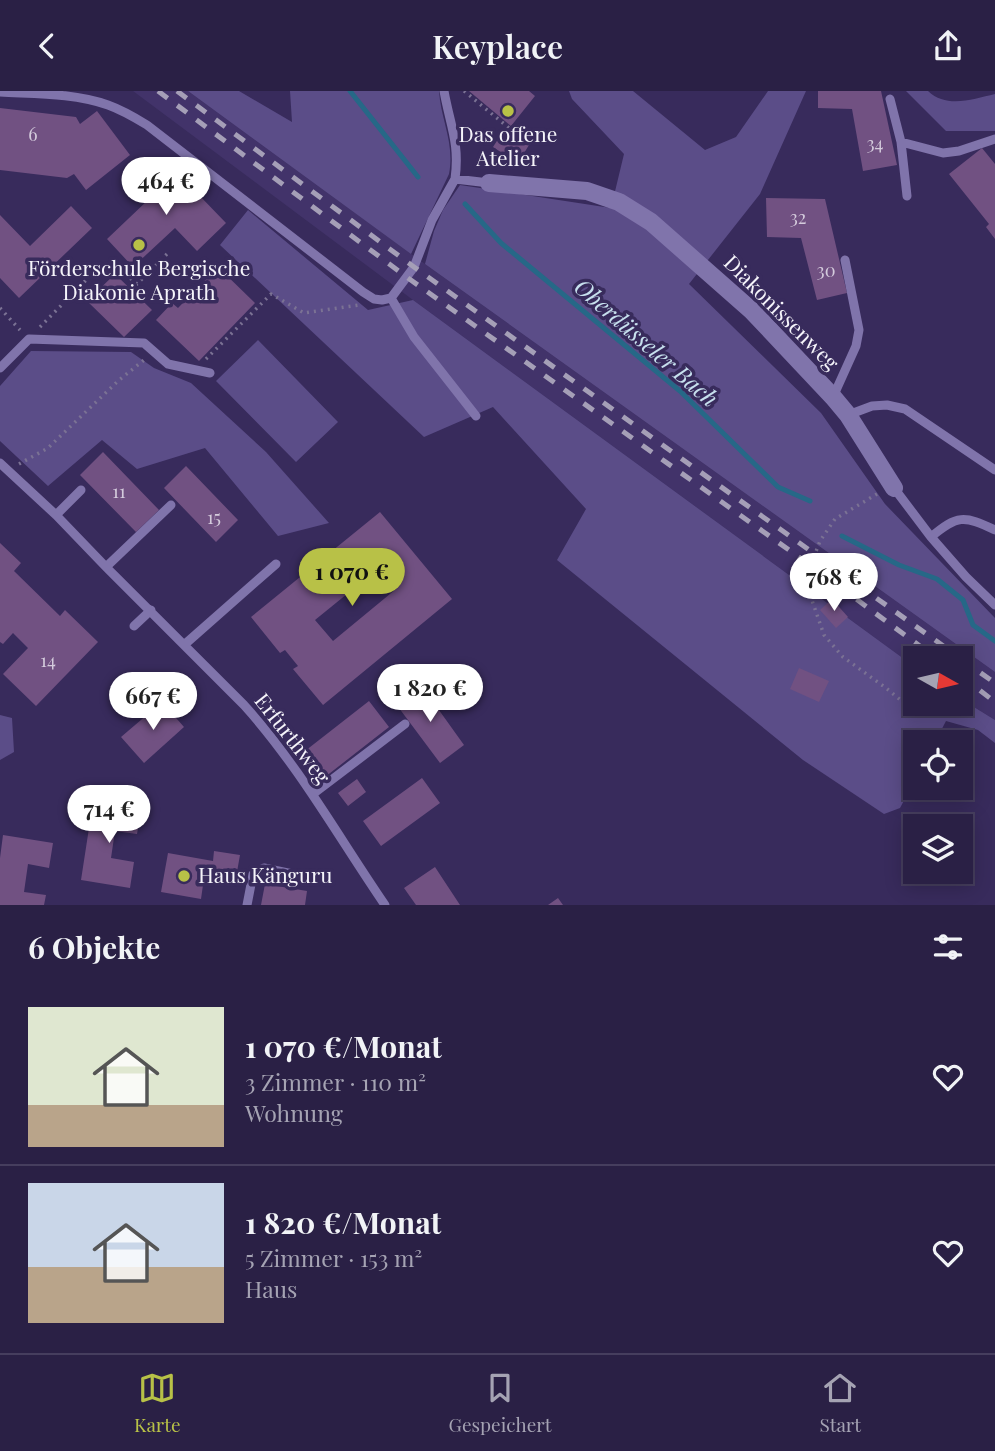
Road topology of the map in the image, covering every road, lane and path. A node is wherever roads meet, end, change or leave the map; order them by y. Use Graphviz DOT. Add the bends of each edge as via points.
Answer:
graph roads {
  1 [pos="444,91"];
  2 [pos="464,91"];
  3 [pos="0,92"];
  4 [pos="890,99"];
  5 [pos="509,128"];
  6 [pos="995,139"];
  7 [pos="901,142"];
  8 [pos="455,179"];
  9 [pos="489,183"];
  10 [pos="907,196"];
  11 [pos="170,251"];
  12 [pos="845,260"];
  13 [pos="391,298"];
  14 [pos="359,305"];
  15 [pos="0,309"];
  16 [pos="29,339"];
  17 [pos="154,352"];
  18 [pos="0,368"];
  19 [pos="210,373"];
  20 [pos="833,397"];
  21 [pos="848,415"];
  22 [pos="475,416"];
  23 [pos="0,463"];
  24 [pos="995,470"];
  25 [pos="8,471"];
  26 [pos="894,488"];
  27 [pos="81,490"];
  28 [pos="171,505"];
  29 [pos="57,515"];
  30 [pos="995,530"];
  31 [pos="931,537"];
  32 [pos="276,564"];
  33 [pos="106,567"];
  34 [pos="995,605"];
  35 [pos="150,610"];
  36 [pos="134,626"];
  37 [pos="184,645"];
  38 [pos="903,702"];
  39 [pos="405,724"];
  40 [pos="313,794"];
  41 [pos="307,877"];
  42 [pos="247,905"];
  43 [pos="385,905"];
  1 -- 8 [label="lane" via="457,143"];
  2 -- 5 [label="path"];
  3 -- 13 [label="lane" via="89,100 128,113 363,292 374,299"];
  4 -- 7 [label="lane"];
  6 -- 7 [label="lane" via="943,153"];
  7 -- 10 [label="lane"];
  8 -- 9 [label="lane, Diakonissenweg"];
  8 -- 13 [label="lane" via="414,267"];
  9 -- 20 [label="street, Diakonissenweg" via="587,191 620,202 651,222 752,311"];
  11 -- 16 [label="path" via="137,284 117,267 97,269"];
  12 -- 20 [label="lane" via="859,330"];
  13 -- 22 [label="lane" via="414,337"];
  14 -- 19 [label="path" via="304,313 271,295 202,362"];
  15 -- 16 [label="path"];
  16 -- 17 [label="lane" via="144,343"];
  16 -- 18 [label="lane"];
  17 -- 19 [label="lane" via="168,364"];
  17 -- 25 [label="path" via="48,448"];
  20 -- 21 [label="street, Diakonissenweg"];
  21 -- 24 [label="lane" via="872,406 905,409"];
  21 -- 26 [label="street, Diakonissenweg"];
  23 -- 25 [label="lane, Erfurthweg"];
  25 -- 29 [label="lane, Erfurthweg"];
  26 -- 31 [label="lane, Diakonissenweg"];
  26 -- 38 [label="path" via="835,519 820,541 805,580 824,635 843,657"];
  27 -- 29 [label="lane"];
  28 -- 33 [label="lane"];
  29 -- 33 [label="lane, Erfurthweg"];
  30 -- 31 [label="lane" via="959,519"];
  31 -- 34 [label="lane, Diakonissenweg"];
  32 -- 37 [label="lane"];
  33 -- 35 [label="lane, Erfurthweg"];
  35 -- 36 [label="lane"];
  35 -- 37 [label="lane, Erfurthweg"];
  37 -- 40 [label="lane, Erfurthweg" via="266,729"];
  39 -- 40 [label="lane"];
  40 -- 43 [label="lane, Erfurthweg"];
  41 -- 42 [label="lane" via="264,868 253,874"];
}
